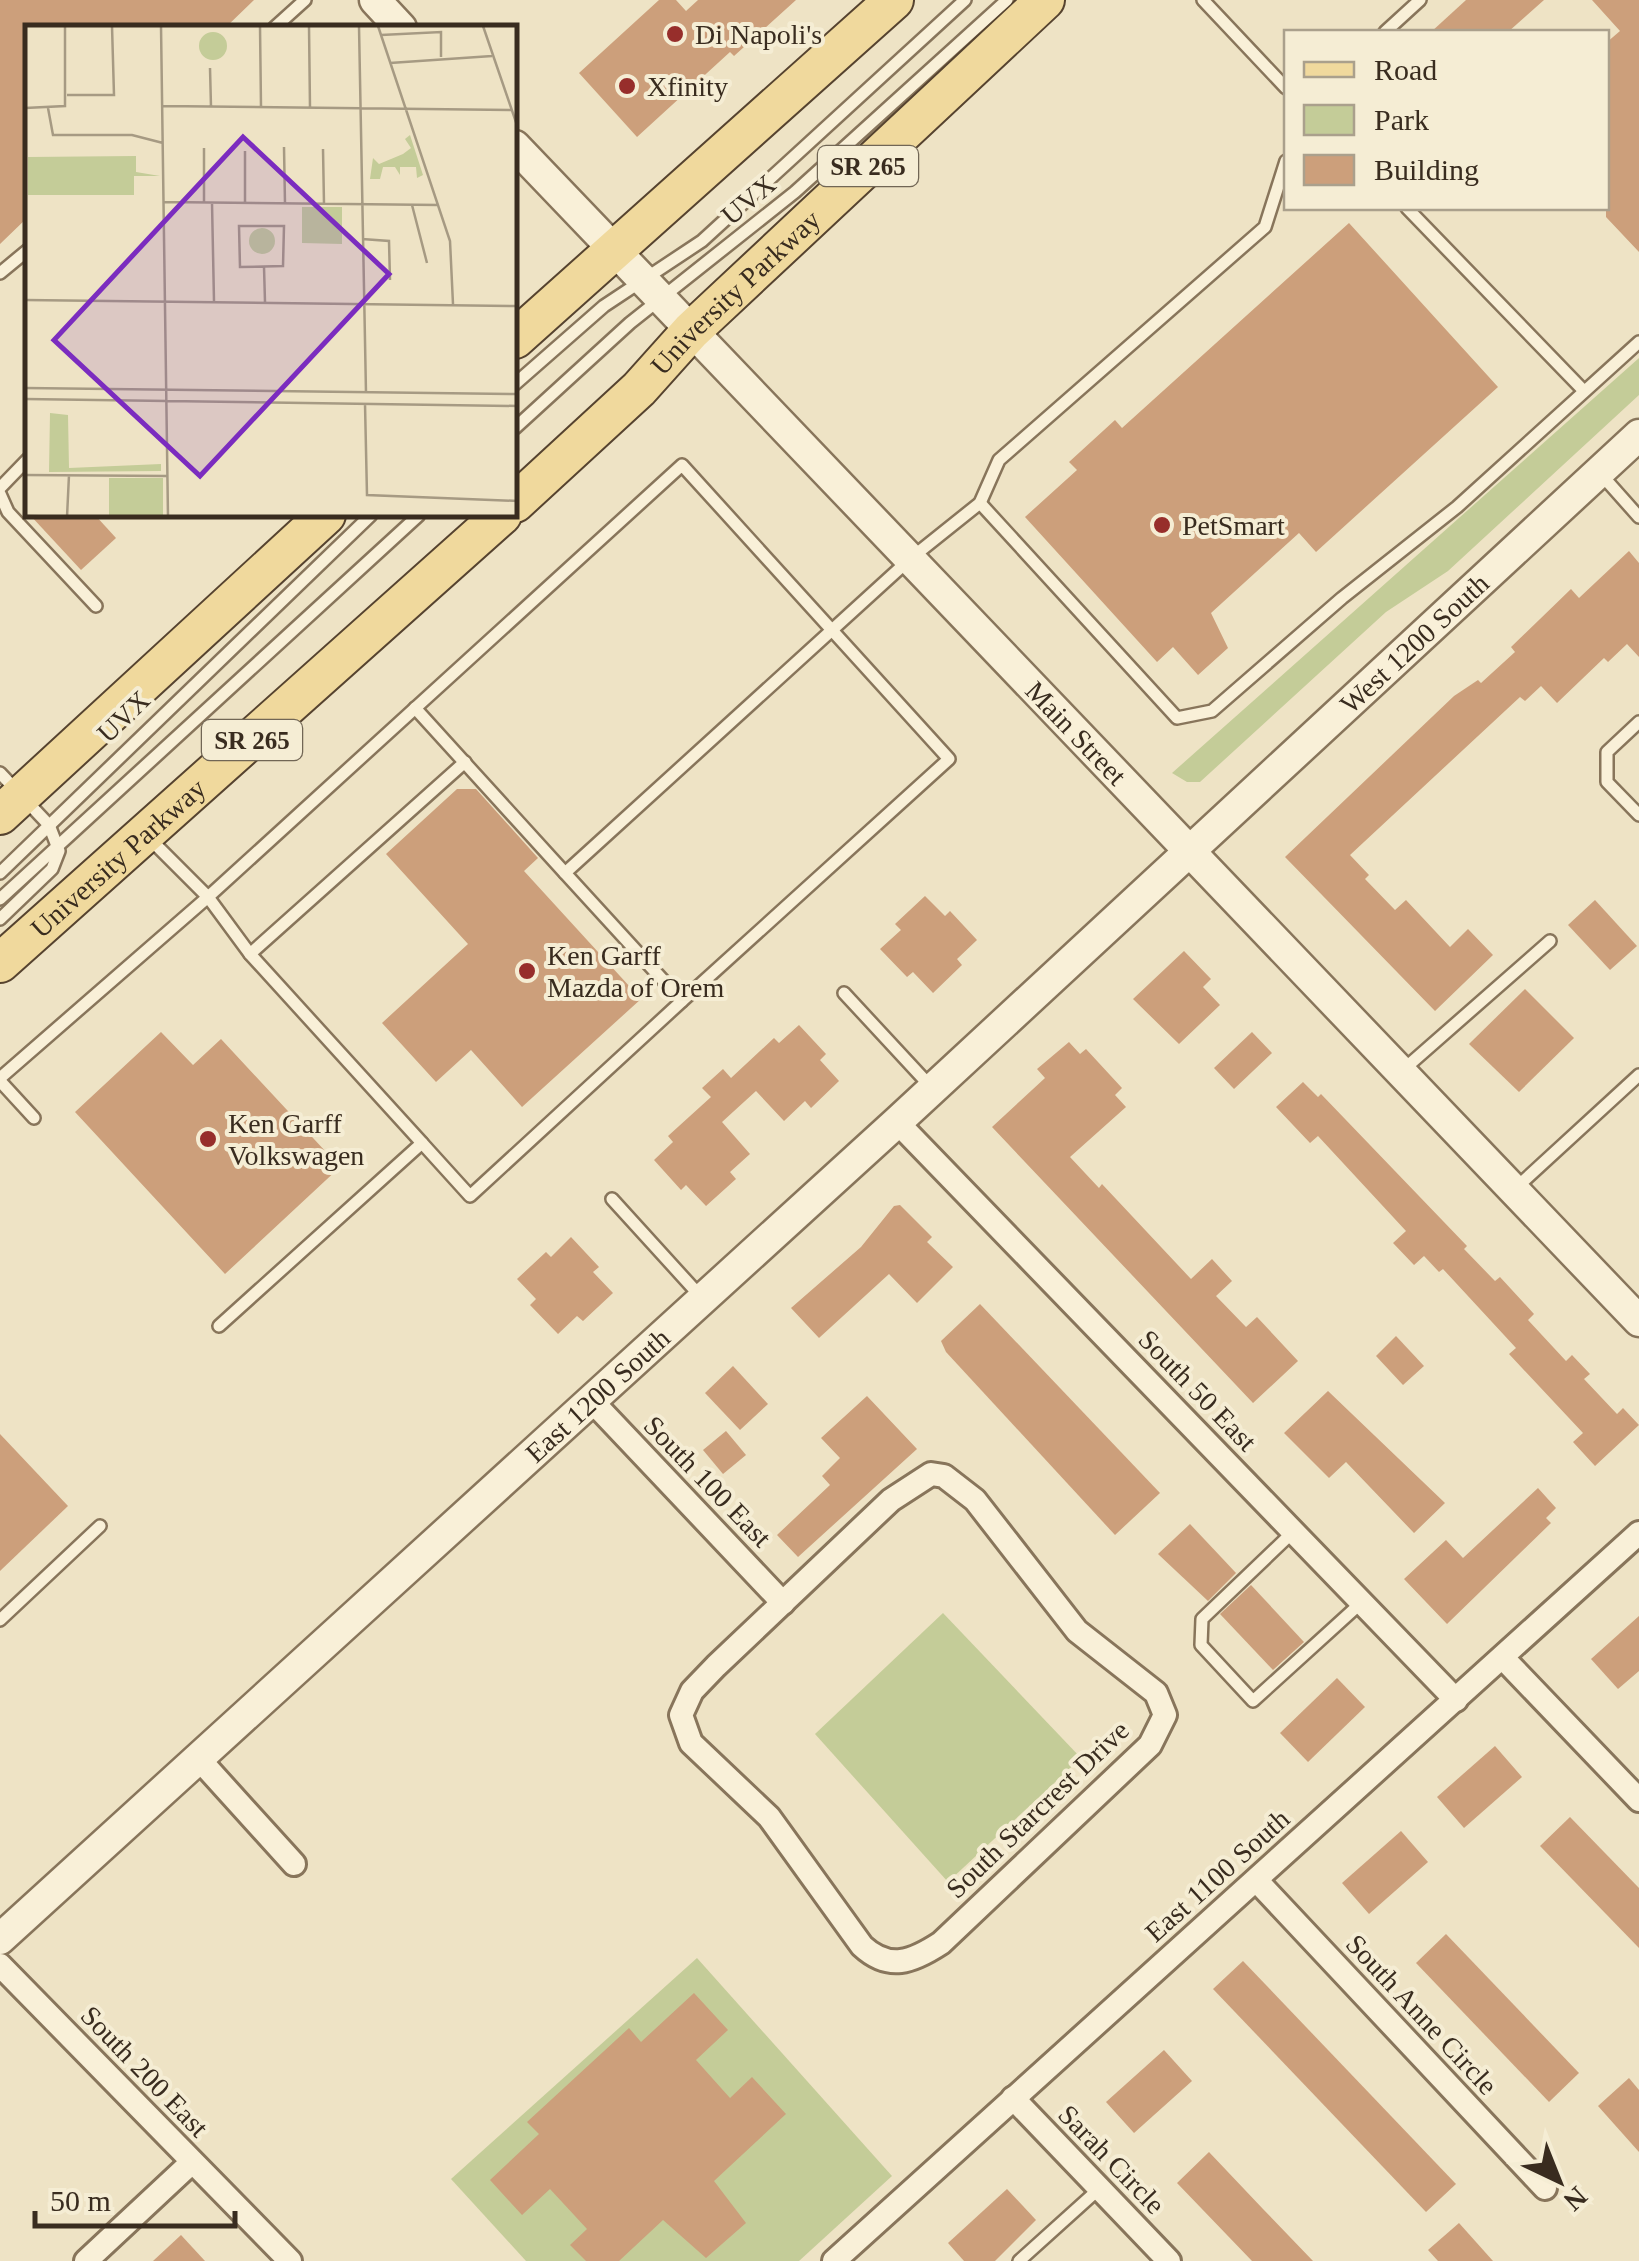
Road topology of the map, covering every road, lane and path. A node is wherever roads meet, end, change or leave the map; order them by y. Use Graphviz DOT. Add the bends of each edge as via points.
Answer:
graph roads {
  1 [pos="305,0"];
  2 [pos="375,0"];
  3 [pos="894,0"];
  4 [pos="965,0"];
  5 [pos="1007,0"];
  6 [pos="1045,0"];
  7 [pos="1203,0"];
  8 [pos="1420,0"];
  9 [pos="277,25"];
  10 [pos="398,25"];
  11 [pos="1387,30"];
  12 [pos="1284,86"];
  13 [pos="518,149"];
  14 [pos="1284,167"];
  15 [pos="1409,210"];
  16 [pos="616,250"];
  17 [pos="25,253"];
  18 [pos="0,274"];
  19 [pos="652,290"];
  20 [pos="691,331"];
  21 [pos="518,336"];
  22 [pos="1639,342"];
  23 [pos="518,381"];
  24 [pos="1584,392"];
  25 [pos="518,425"];
  26 [pos="1639,436"];
  27 [pos="25,462"];
  28 [pos="1599,472"];
  29 [pos="0,491"];
  30 [pos="518,500"];
  31 [pos="980,503"];
  32 [pos="1639,516"];
  33 [pos="323,518"];
  34 [pos="369,518"];
  35 [pos="416,518"];
  36 [pos="499,518"];
  37 [pos="910,559"];
  38 [pos="96,606"];
  39 [pos="832,630"];
  40 [pos="415,708"];
  41 [pos="1639,722"];
  42 [pos="465,762"];
  43 [pos="7,794"];
  44 [pos="1639,816"];
  45 [pos="49,824"];
  46 [pos="145,834"];
  47 [pos="57,843"];
  48 [pos="1189,849"];
  49 [pos="0,873"];
  50 [pos="566,873"];
  51 [pos="208,897"];
  52 [pos="0,898"];
  53 [pos="0,919"];
  54 [pos="1550,941"];
  55 [pos="250,954"];
  56 [pos="0,963"];
  57 [pos="844,992"];
  58 [pos="682,1002"];
  59 [pos="1401,1072"];
  60 [pos="1639,1076"];
  61 [pos="0,1079"];
  62 [pos="932,1088"];
  63 [pos="34,1118"];
  64 [pos="896,1122"];
  65 [pos="422,1143"];
  66 [pos="1514,1190"];
  67 [pos="612,1199"];
  68 [pos="702,1298"];
  69 [pos="1639,1321"];
  70 [pos="219,1326"];
  71 [pos="590,1399"];
  72 [pos="100,1526"];
  73 [pos="1293,1532"];
  74 [pos="1639,1533"];
  75 [pos="1362,1602"];
  76 [pos="784,1603"];
  77 [pos="0,1620"];
  78 [pos="1503,1658"];
  79 [pos="1456,1700"];
  80 [pos="198,1758"];
  81 [pos="1639,1800"];
  82 [pos="294,1864"];
  83 [pos="1256,1881"];
  84 [pos="0,1939"];
  85 [pos="0,1966"];
  86 [pos="1013,2098"];
  87 [pos="191,2163"];
  88 [pos="1100,2188"];
  89 [pos="1545,2188"];
  90 [pos="86,2261"];
  91 [pos="290,2261"];
  92 [pos="834,2261"];
  93 [pos="1019,2261"];
  94 [pos="1169,2261"];
  1 -- 9 [label="lane"];
  2 -- 10 [label="street"];
  3 -- 16 [label="main road"];
  4 -- 19 [label="lane, UVX"];
  5 -- 19 [label="lane, UVX" via="794,192"];
  6 -- 20 [label="main road, University Parkway / SR 265"];
  7 -- 12 [label="lane"];
  8 -- 11 [label="lane"];
  13 -- 16 [label="street, Main Street"];
  14 -- 31 [label="lane" via="1265,227 999,460"];
  15 -- 24 [label="lane"];
  16 -- 19 [label="street, Main Street"];
  16 -- 21 [label="main road"];
  17 -- 18 [label="lane"];
  19 -- 20 [label="street, Main Street"];
  19 -- 23 [label="lane, UVX" via="591,316"];
  19 -- 25 [label="lane, UVX"];
  20 -- 30 [label="main road, University Parkway / SR 265"];
  20 -- 37 [label="street, Main Street"];
  22 -- 24 [label="lane"];
  24 -- 31 [label="lane" via="1212,711 1177,718"];
  26 -- 28 [label="street, West 1200 South"];
  27 -- 29 [label="lane"];
  28 -- 32 [label="lane"];
  28 -- 48 [label="street, West 1200 South"];
  29 -- 38 [label="lane" via="8,512"];
  31 -- 37 [label="lane"];
  33 -- 43 [label="main road"];
  34 -- 45 [label="lane, UVX"];
  35 -- 47 [label="lane"];
  36 -- 46 [label="main road, University Parkway / SR 265"];
  37 -- 39 [label="lane"];
  37 -- 48 [label="street, Main Street"];
  39 -- 40 [label="lane" via="682,465"];
  39 -- 50 [label="lane"];
  39 -- 58 [label="lane" via="949,759"];
  40 -- 42 [label="lane"];
  40 -- 51 [label="lane"];
  41 -- 44 [label="lane" via="1607,752 1607,782"];
  42 -- 50 [label="lane"];
  42 -- 55 [label="lane"];
  43 -- 45 [label="lane"];
  45 -- 47 [label="lane"];
  45 -- 49 [label="lane, UVX"];
  46 -- 51 [label="lane"];
  46 -- 56 [label="main road, University Parkway / SR 265"];
  47 -- 52 [label="lane"];
  47 -- 53 [label="lane" via="52,868"];
  48 -- 59 [label="street, Main Street"];
  48 -- 62 [label="street, East 1200 South"];
  50 -- 58 [label="lane"];
  51 -- 55 [label="lane"];
  51 -- 61 [label="lane"];
  54 -- 59 [label="lane"];
  55 -- 65 [label="lane"];
  57 -- 62 [label="lane"];
  58 -- 65 [label="lane" via="470,1196"];
  59 -- 66 [label="street, Main Street"];
  60 -- 66 [label="lane"];
  61 -- 63 [label="lane"];
  62 -- 64 [label="street, East 1200 South"];
  64 -- 68 [label="street, East 1200 South"];
  64 -- 73 [label="street, South 50 East"];
  65 -- 70 [label="lane"];
  66 -- 69 [label="street, Main Street"];
  67 -- 68 [label="lane"];
  68 -- 71 [label="street, East 1200 South"];
  71 -- 76 [label="street, South 100 East"];
  71 -- 80 [label="street, East 1200 South"];
  72 -- 77 [label="lane"];
  73 -- 75 [label="street, South 50 East"];
  73 -- 75 [label="lane" via="1202,1619 1202,1645 1253,1701"];
  74 -- 78 [label="street, East 1100 South"];
  75 -- 79 [label="street, South 50 East"];
  76 -- 76 [label="street, South Starcrest Drive" via="692,1691 681,1715 683,1728 704,1758 769,1817 862,1946 884,1962 916,1960 941,1943 1163,1726 1164,1704 1156,1693 1077,1631 1005,1534 944,1476 918,1479 891,1500"];
  78 -- 79 [label="street, East 1100 South"];
  78 -- 81 [label="street"];
  79 -- 83 [label="street, East 1100 South"];
  80 -- 82 [label="street"];
  80 -- 84 [label="street, East 1200 South"];
  83 -- 86 [label="street, East 1100 South"];
  83 -- 89 [label="street, South Anne Circle"];
  85 -- 87 [label="street, South 200 East"];
  86 -- 88 [label="street, Sarah Circle"];
  86 -- 92 [label="street, East 1100 South"];
  87 -- 90 [label="street"];
  87 -- 91 [label="street, South 200 East"];
  88 -- 93 [label="lane"];
  88 -- 94 [label="street, Sarah Circle"];
}
